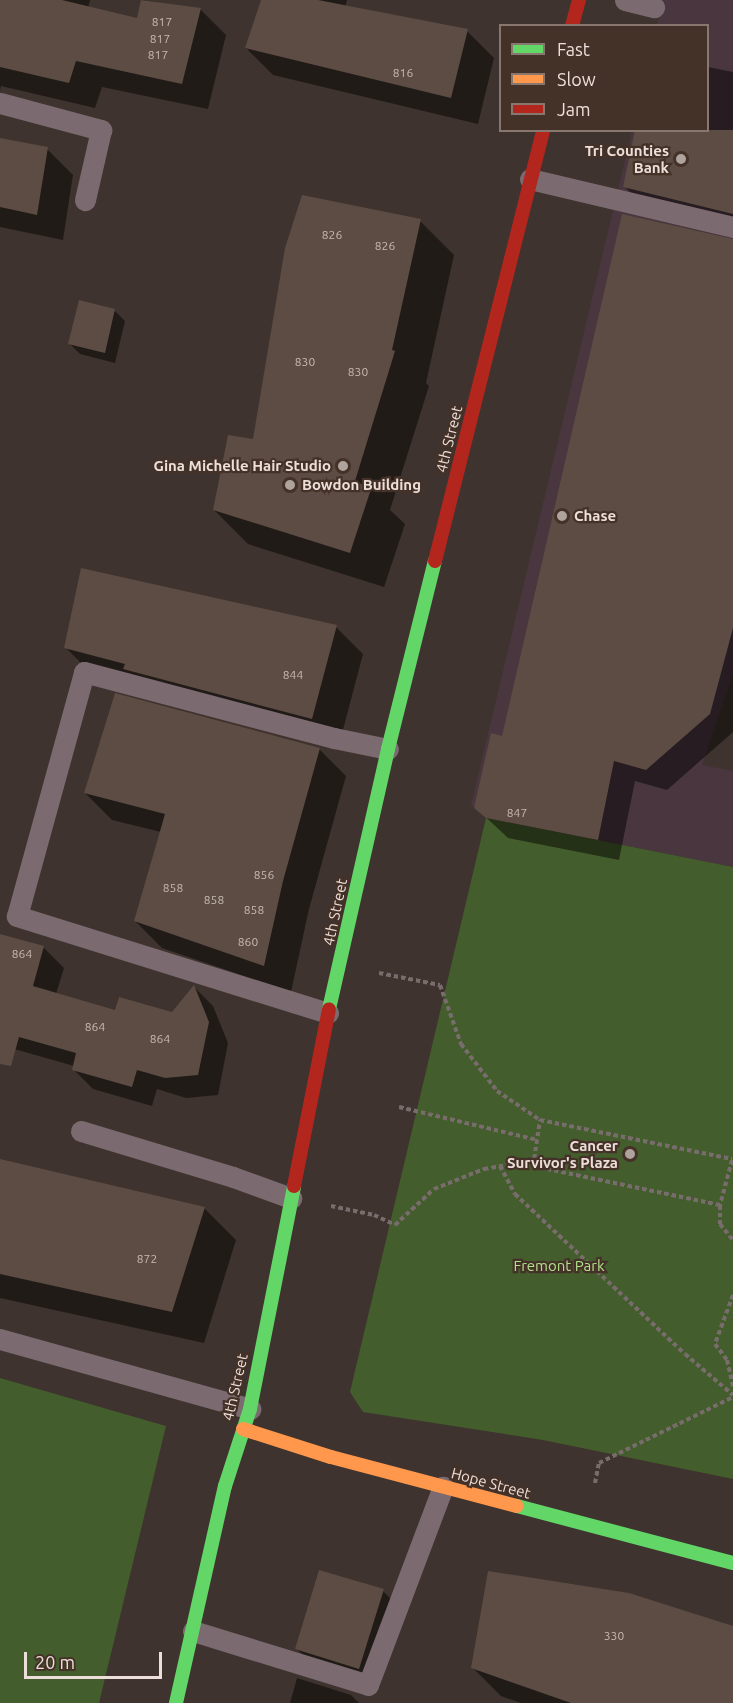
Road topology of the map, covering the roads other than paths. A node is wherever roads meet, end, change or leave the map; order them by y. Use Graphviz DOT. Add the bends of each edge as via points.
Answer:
graph roads {
  1 [pos="579,0"];
  2 [pos="625,0"];
  3 [pos="654,7"];
  4 [pos="573,24"];
  5 [pos="0,103"];
  6 [pos="542,132"];
  7 [pos="530,179"];
  8 [pos="85,200"];
  9 [pos="733,227"];
  10 [pos="388,749"];
  11 [pos="328,1013"];
  12 [pos="81,1131"];
  13 [pos="291,1198"];
  14 [pos="0,1339"];
  15 [pos="246,1419"];
  16 [pos="443,1487"];
  17 [pos="733,1563"];
  18 [pos="192,1631"];
  19 [pos="176,1703"];
  1 -- 4 [label="street"];
  2 -- 3 [label="lane"];
  5 -- 8 [label="lane" via="101,130"];
  6 -- 7 [label="street, 4th Street"];
  7 -- 9 [label="lane"];
  7 -- 10 [label="street, 4th Street"];
  10 -- 11 [label="street, 4th Street"];
  10 -- 11 [label="lane" via="84,672 17,916"];
  11 -- 13 [label="street, 4th Street"];
  12 -- 13 [label="lane"];
  13 -- 15 [label="street, 4th Street"];
  14 -- 15 [label="lane"];
  15 -- 16 [label="street, Hope Street" via="331,1457"];
  15 -- 18 [label="street, 4th Street" via="225,1486"];
  16 -- 17 [label="street, Hope Street"];
  16 -- 18 [label="lane" via="368,1685"];
  18 -- 19 [label="street, 4th Street"];
}
